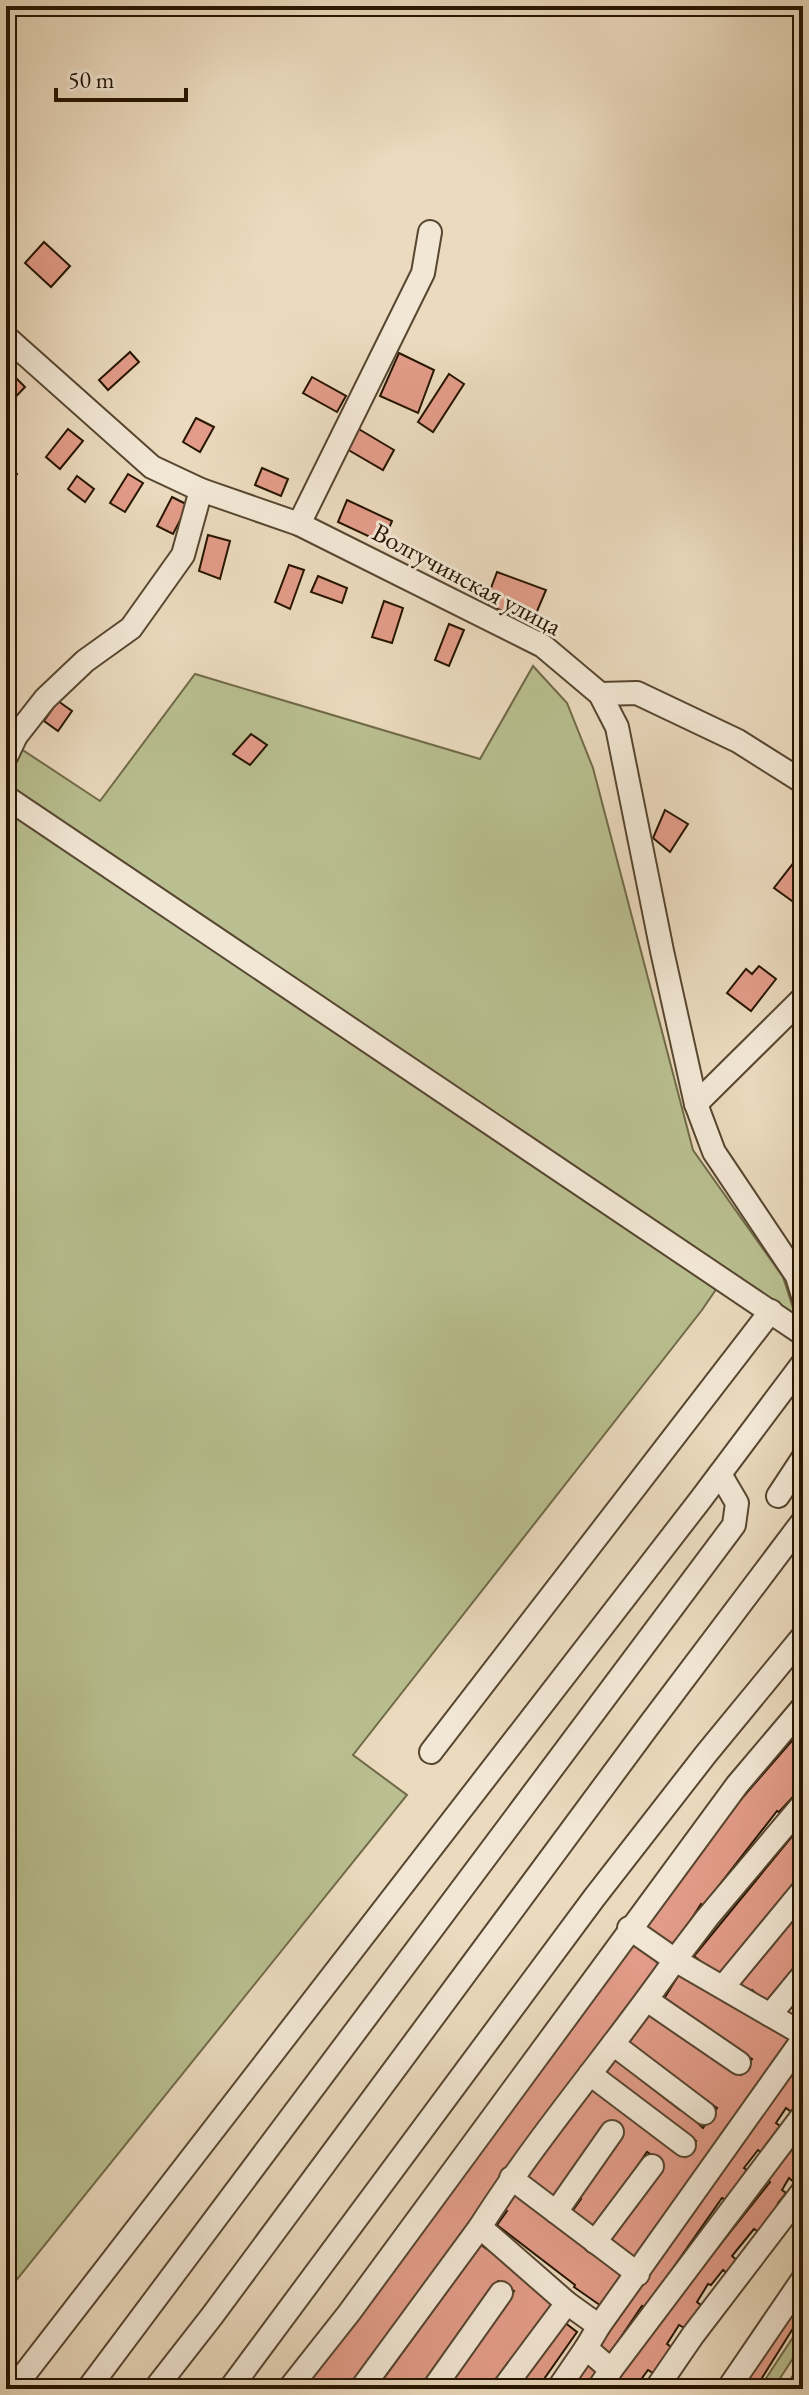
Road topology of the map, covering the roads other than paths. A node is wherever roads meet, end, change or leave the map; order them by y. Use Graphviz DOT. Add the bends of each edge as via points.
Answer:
graph roads {
  1 [pos="430,232"];
  2 [pos="6,337"];
  3 [pos="201,490"];
  4 [pos="299,524"];
  5 [pos="600,694"];
  6 [pos="6,757"];
  7 [pos="803,782"];
  8 [pos="6,797"];
  9 [pos="803,998"];
  10 [pos="696,1104"];
  11 [pos="803,1296"];
  12 [pos="771,1311"];
  13 [pos="803,1334"];
  14 [pos="803,1363"];
  15 [pos="803,1458"];
  16 [pos="720,1474"];
  17 [pos="778,1496"];
  18 [pos="803,1521"];
  19 [pos="803,1636"];
  20 [pos="803,1707"];
  21 [pos="431,1752"];
  22 [pos="803,1804"];
  23 [pos="803,1890"];
  24 [pos="629,1928"];
  25 [pos="675,1960"];
  26 [pos="803,1975"];
  27 [pos="723,1987"];
  28 [pos="647,2000"];
  29 [pos="770,2015"];
  30 [pos="803,2037"];
  31 [pos="613,2044"];
  32 [pos="739,2063"];
  33 [pos="590,2074"];
  34 [pos="704,2113"];
  35 [pos="803,2115"];
  36 [pos="612,2132"];
  37 [pos="684,2145"];
  38 [pos="652,2166"];
  39 [pos="511,2178"];
  40 [pos="803,2191"];
  41 [pos="556,2212"];
  42 [pos="480,2227"];
  43 [pos="595,2242"];
  44 [pos="638,2274"];
  45 [pos="803,2279"];
  46 [pos="501,2293"];
  47 [pos="567,2303"];
  48 [pos="599,2326"];
  49 [pos="586,2348"];
  50 [pos="611,2370"];
  51 [pos="13,2389"];
  52 [pos="88,2389"];
  53 [pos="155,2389"];
  54 [pos="230,2389"];
  55 [pos="289,2389"];
  56 [pos="361,2389"];
  57 [pos="433,2389"];
  58 [pos="503,2389"];
  59 [pos="558,2389"];
  60 [pos="598,2389"];
  61 [pos="656,2389"];
  62 [pos="728,2389"];
  1 -- 4 [label="street" via="423,273"];
  2 -- 3 [label="street, Волгучинская улица" via="152,467"];
  3 -- 4 [label="street, Волгучинская улица"];
  3 -- 6 [label="street" via="183,555 131,628 45,699"];
  4 -- 5 [label="street, Волгучинская улица" via="543,646"];
  5 -- 7 [label="street" via="637,693 738,741"];
  5 -- 10 [label="street, Волгучинская улица" via="617,727"];
  8 -- 12 [label="street"];
  9 -- 10 [label="street"];
  10 -- 11 [label="street, Волгучинская улица" via="714,1152 797,1276"];
  12 -- 13 [label="street"];
  12 -- 21 [label="street"];
  14 -- 16 [label="street"];
  15 -- 17 [label="street"];
  16 -- 51 [label="street"];
  16 -- 52 [label="street" via="737,1503 734,1525"];
  18 -- 53 [label="street"];
  19 -- 54 [label="street" via="594,1898"];
  20 -- 24 [label="street"];
  22 -- 25 [label="street"];
  23 -- 27 [label="street"];
  24 -- 25 [label="street"];
  24 -- 55 [label="street"];
  25 -- 27 [label="street"];
  25 -- 28 [label="street"];
  26 -- 29 [label="street"];
  27 -- 29 [label="street"];
  28 -- 31 [label="street"];
  28 -- 32 [label="street"];
  29 -- 30 [label="street"];
  30 -- 44 [label="street"];
  31 -- 33 [label="street"];
  31 -- 34 [label="street"];
  33 -- 37 [label="street"];
  33 -- 39 [label="street"];
  35 -- 50 [label="street"];
  36 -- 41 [label="street"];
  38 -- 43 [label="street"];
  39 -- 41 [label="street"];
  39 -- 42 [label="street"];
  40 -- 61 [label="street"];
  41 -- 43 [label="street"];
  42 -- 47 [label="street"];
  42 -- 56 [label="street"];
  43 -- 44 [label="street"];
  44 -- 48 [label="street"];
  45 -- 62 [label="street"];
  46 -- 57 [label="street"];
  47 -- 48 [label="street"];
  47 -- 58 [label="street"];
  48 -- 49 [label="street"];
  49 -- 50 [label="street"];
  49 -- 59 [label="street"];
  50 -- 60 [label="street"];
}
